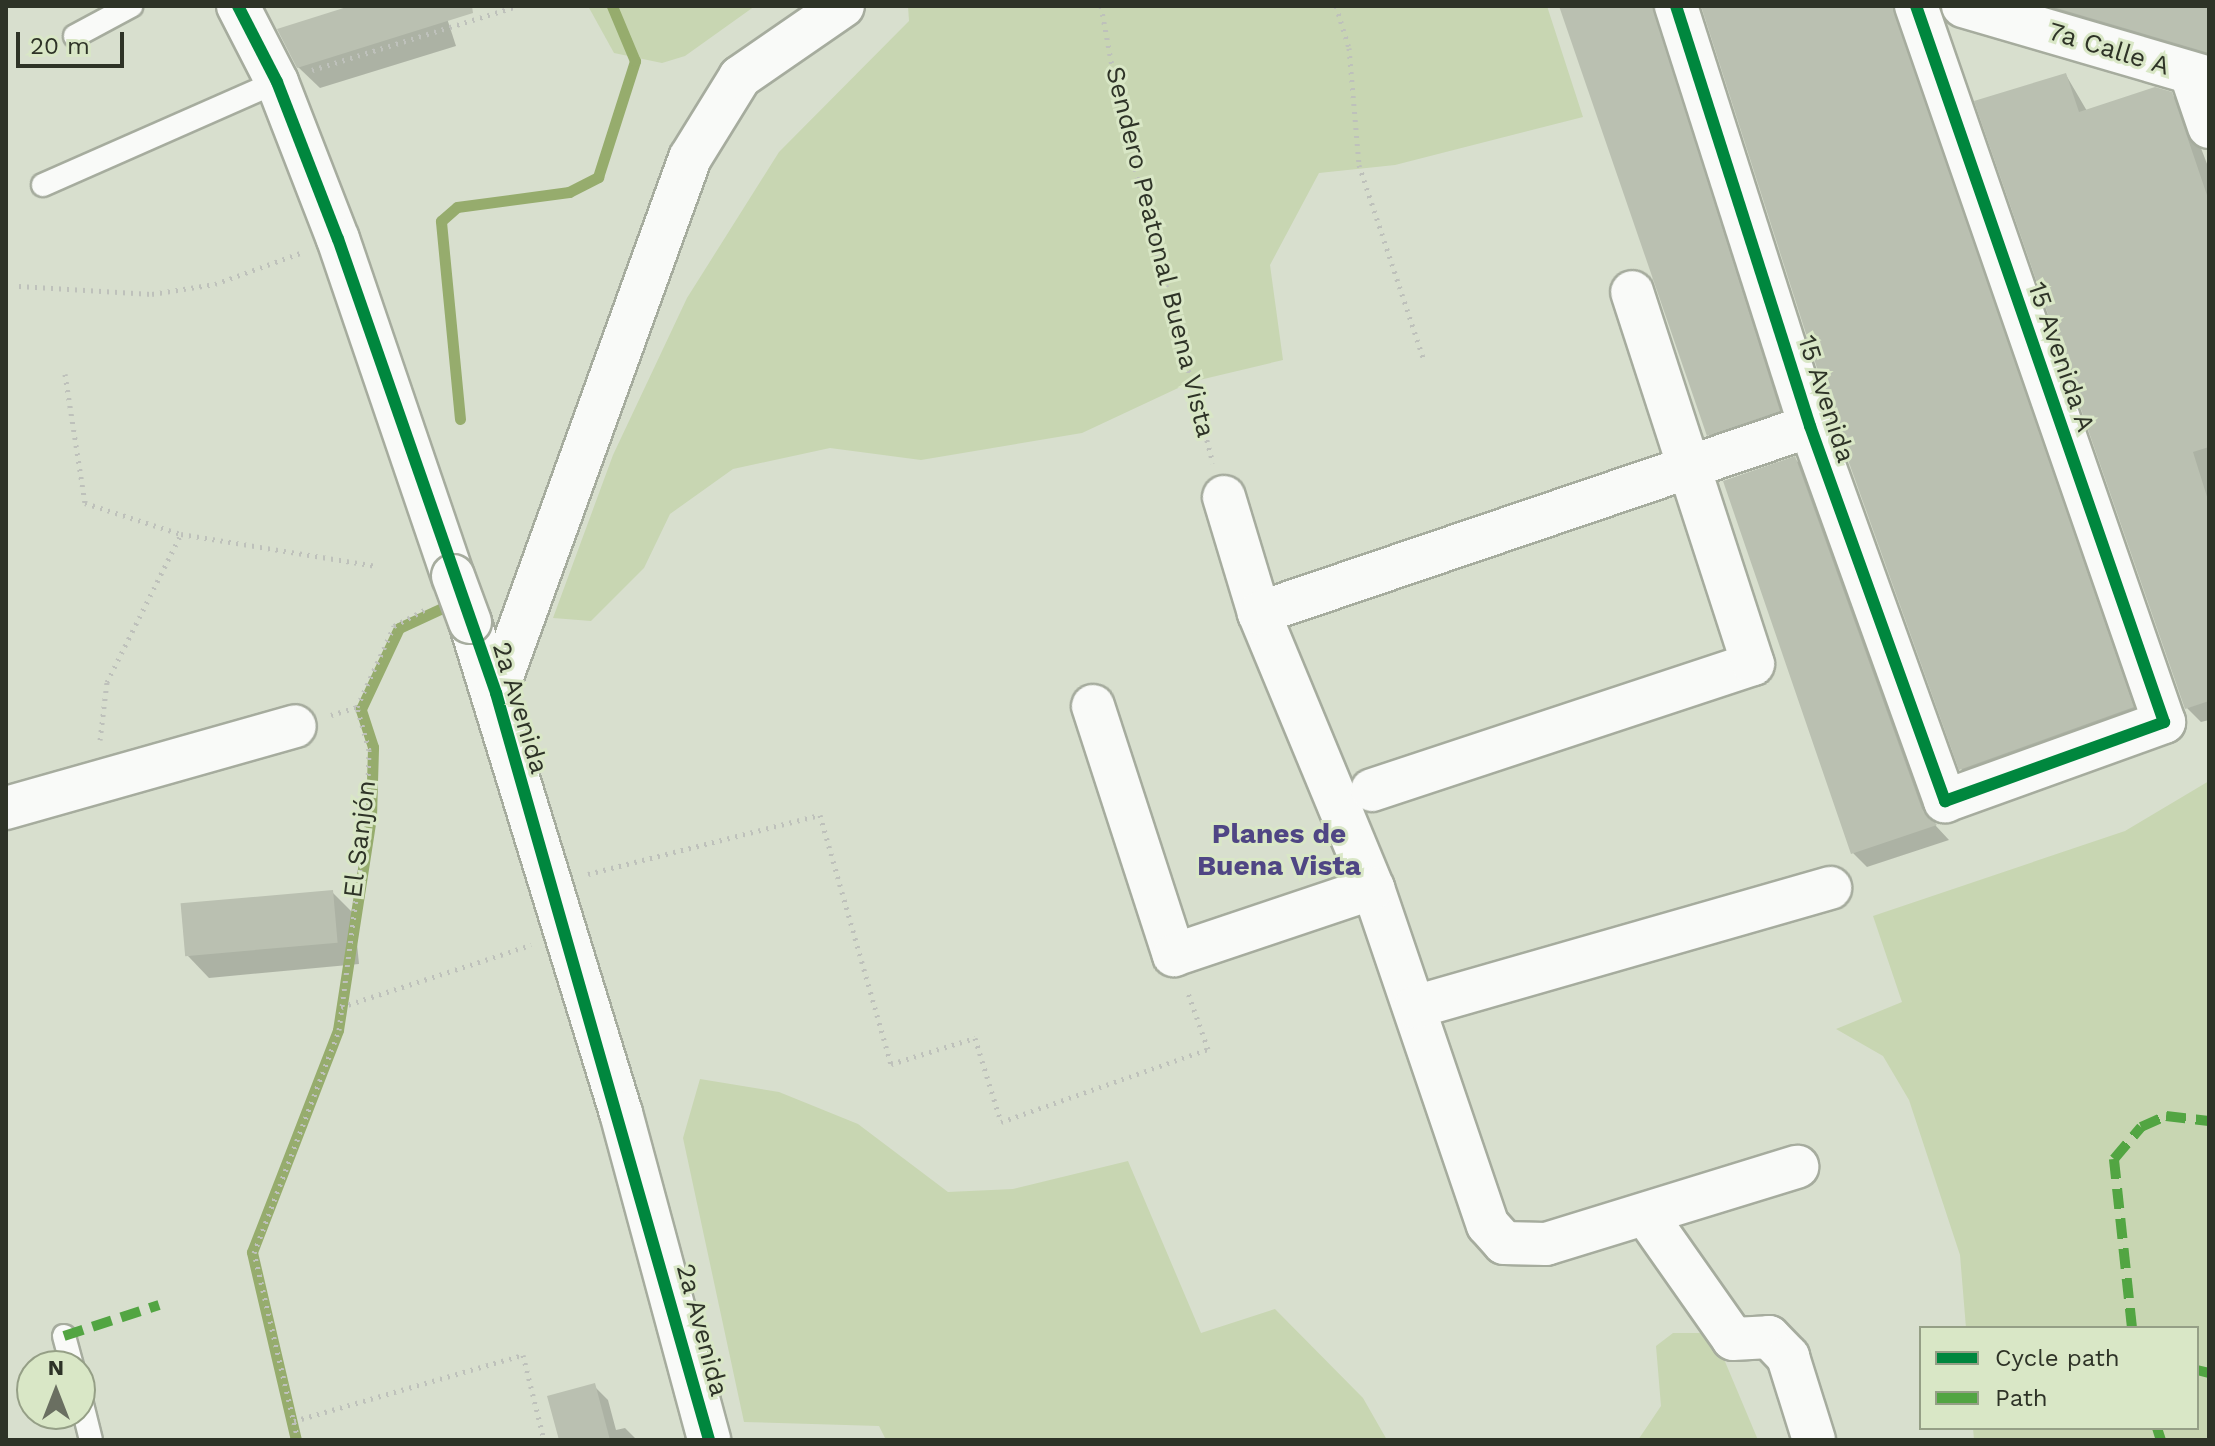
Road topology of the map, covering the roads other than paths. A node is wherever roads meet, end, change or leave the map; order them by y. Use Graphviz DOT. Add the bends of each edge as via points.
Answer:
graph roads {
  1 [pos="131,6"];
  2 [pos="238,6"];
  3 [pos="843,6"];
  4 [pos="1676,6"];
  5 [pos="1916,6"];
  6 [pos="1963,6"];
  7 [pos="75,36"];
  8 [pos="2200,76"];
  9 [pos="277,82"];
  10 [pos="2209,127"];
  11 [pos="43,185"];
  12 [pos="1632,292"];
  13 [pos="1810,426"];
  14 [pos="1691,467"];
  15 [pos="1224,497"];
  16 [pos="1259,613"];
  17 [pos="496,693"];
  18 [pos="1093,706"];
  19 [pos="295,726"];
  20 [pos="1372,790"];
  21 [pos="1945,801"];
  22 [pos="6,808"];
  23 [pos="1373,888"];
  24 [pos="1830,888"];
  25 [pos="1415,1007"];
  26 [pos="1797,1167"];
  27 [pos="1646,1215"];
  28 [pos="64,1336"];
  29 [pos="68,1350"];
  30 [pos="709,1440"];
  31 [pos="1814,1440"];
  1 -- 7 [label="lane"];
  2 -- 9 [label="street, 2a Avenida"];
  3 -- 17 [label="street" via="740,77 690,158"];
  4 -- 13 [label="street, 15 Avenida"];
  5 -- 21 [label="street, 15 Avenida A" via="2164,722"];
  6 -- 8 [label="street, 7a Calle A"];
  8 -- 10 [label="street"];
  9 -- 11 [label="lane"];
  9 -- 17 [label="street, 2a Avenida, bridge" via="338,239 442,591 470,622"];
  12 -- 14 [label="street"];
  13 -- 14 [label="street"];
  13 -- 21 [label="street, 15 Avenida"];
  14 -- 16 [label="street"];
  14 -- 20 [label="street" via="1753,664"];
  15 -- 16 [label="street"];
  16 -- 23 [label="street"];
  17 -- 30 [label="street, 2a Avenida" via="562,935 621,1113"];
  18 -- 23 [label="street" via="1174,955"];
  19 -- 22 [label="street"];
  23 -- 25 [label="street"];
  24 -- 25 [label="street"];
  25 -- 27 [label="street" via="1478,1206 1504,1243 1546,1244"];
  26 -- 27 [label="street"];
  27 -- 31 [label="street" via="1733,1339 1769,1337 1788,1357"];
  28 -- 29 [label="lane"];
}
